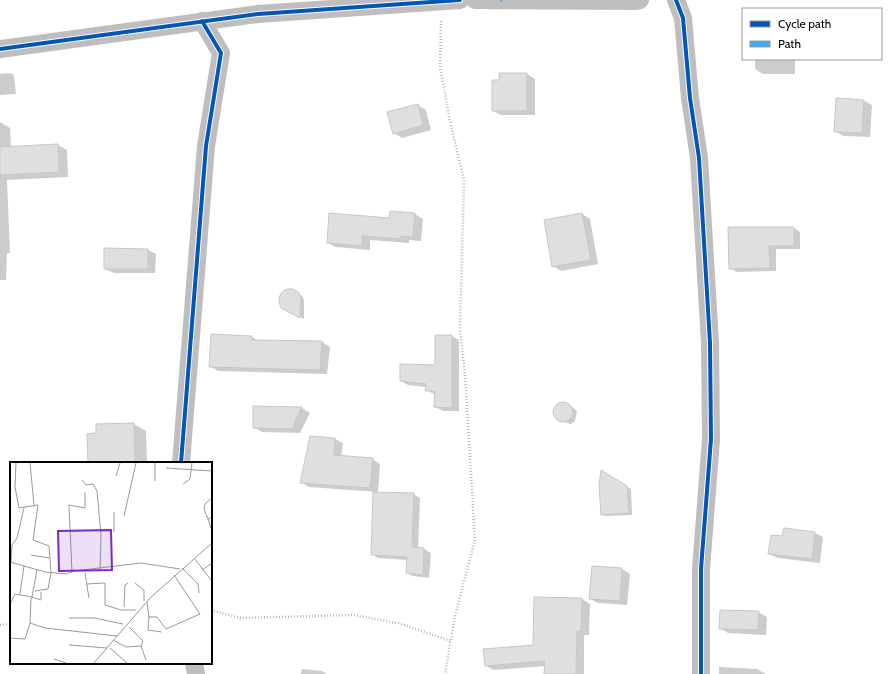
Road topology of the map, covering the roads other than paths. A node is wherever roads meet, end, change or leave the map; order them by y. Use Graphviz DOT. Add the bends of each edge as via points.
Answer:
graph roads {
  1 [pos="460,0"];
  2 [pos="475,0"];
  3 [pos="502,0"];
  4 [pos="640,0"];
  5 [pos="676,0"];
  6 [pos="414,2"];
  7 [pos="202,21"];
  8 [pos="0,49"];
  9 [pos="181,462"];
  10 [pos="194,664"];
  11 [pos="196,674"];
  12 [pos="701,674"];
  1 -- 6 [label="street"];
  2 -- 3 [label="street"];
  3 -- 4 [label="street"];
  5 -- 12 [label="street" via="683,18 690,98 699,158 710,343 711,439 701,569"];
  6 -- 7 [label="street"];
  7 -- 8 [label="street"];
  7 -- 9 [label="street" via="220,53 206,146"];
  10 -- 11 [label="street"];
}
